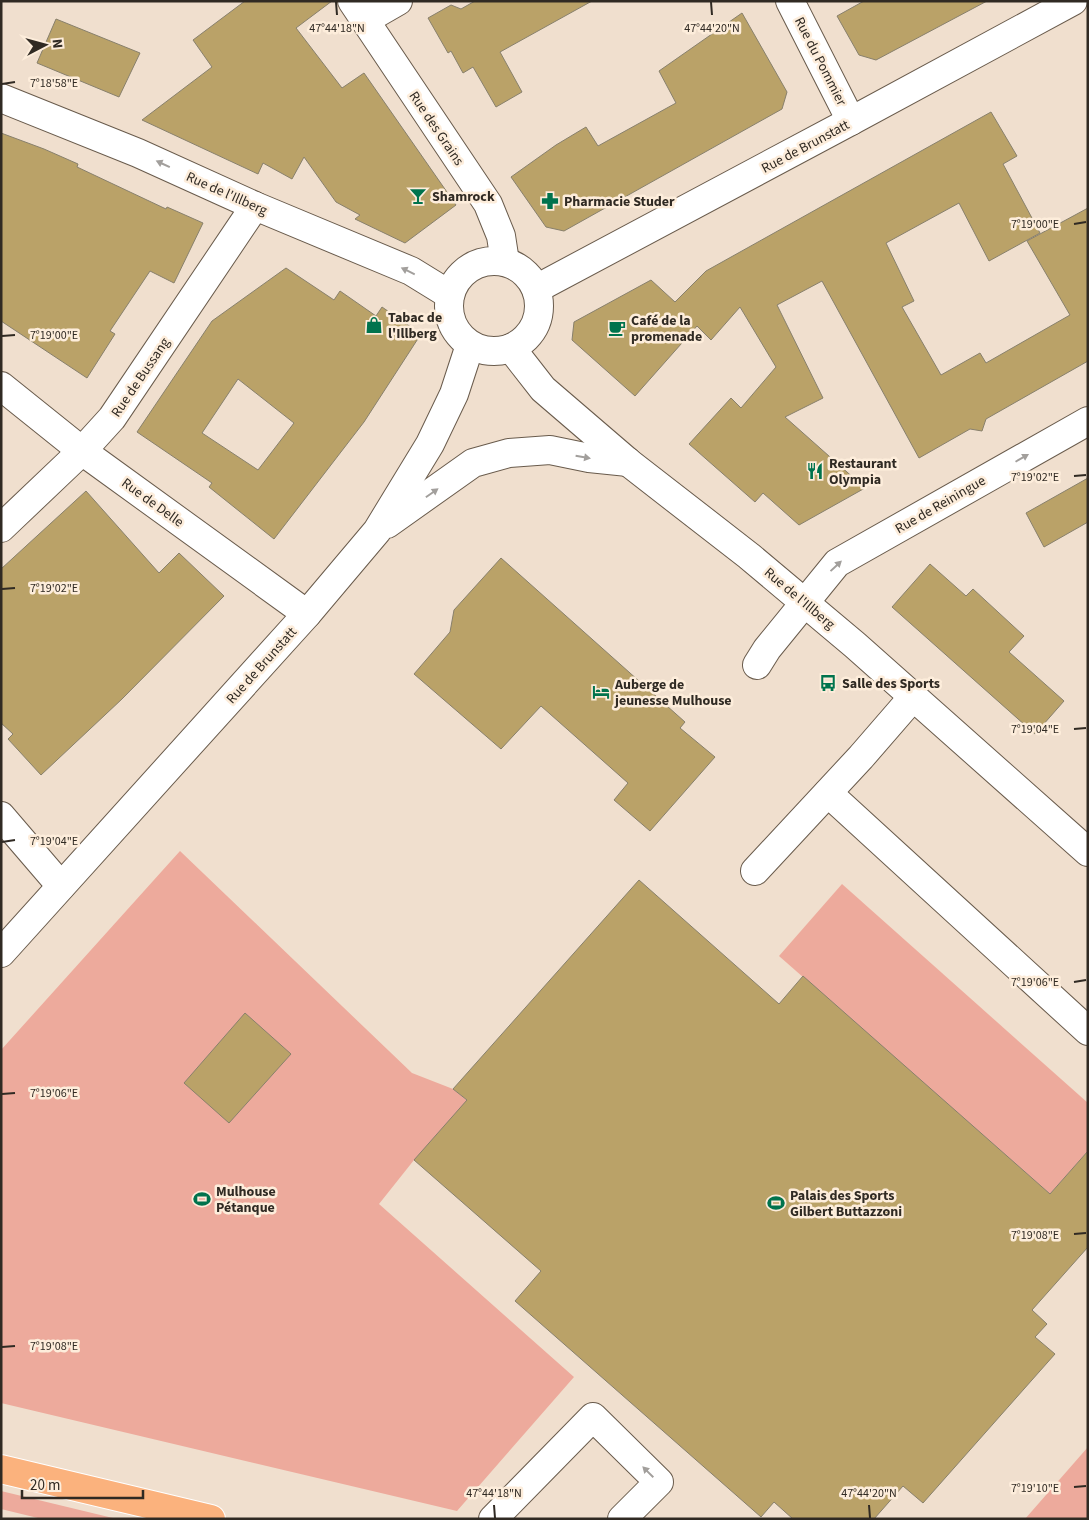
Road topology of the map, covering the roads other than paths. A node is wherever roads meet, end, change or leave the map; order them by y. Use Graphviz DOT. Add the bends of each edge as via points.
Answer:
graph roads {
  1 [pos="398,1"];
  2 [pos="790,1"];
  3 [pos="1073,1"];
  4 [pos="358,10"];
  5 [pos="1,98"];
  6 [pos="851,121"];
  7 [pos="256,206"];
  8 [pos="506,262"];
  9 [pos="536,289"];
  10 [pos="450,295"];
  11 [pos="470,345"];
  12 [pos="511,348"];
  13 [pos="1,386"];
  14 [pos="1088,421"];
  15 [pos="82,451"];
  16 [pos="628,462"];
  17 [pos="1,528"];
  18 [pos="377,531"];
  19 [pos="804,602"];
  20 [pos="307,614"];
  21 [pos="757,665"];
  22 [pos="913,697"];
  23 [pos="828,793"];
  24 [pos="1,816"];
  25 [pos="1088,852"];
  26 [pos="755,871"];
  27 [pos="61,886"];
  28 [pos="1,953"];
  29 [pos="1088,1031"];
  30 [pos="1,1469"];
  31 [pos="211,1519"];
  32 [pos="493,1519"];
  33 [pos="622,1519"];
  1 -- 4 [label="street"];
  2 -- 6 [label="street, Rue du Pommier"];
  3 -- 6 [label="street, Rue de Brunstatt"];
  4 -- 8 [label="street, Rue des Grains" via="488,204 501,236"];
  7 -- 5 [label="street, Rue de l'Illberg, one-way" via="138,152"];
  6 -- 9 [label="street, Rue de Brunstatt"];
  10 -- 7 [label="street, Rue de l'Illberg, one-way" via="411,271"];
  7 -- 15 [label="street, Rue de Bussang" via="112,418"];
  8 -- 9 [label="street" via="529,277"];
  8 -- 10 [label="street" via="477,264 465,271"];
  9 -- 12 [label="street" via="540,303 533,330"];
  10 -- 11 [label="street" via="452,323"];
  11 -- 12 [label="street" via="483,350"];
  11 -- 18 [label="street, Rue de Brunstatt" via="454,394 430,444"];
  12 -- 16 [label="street, Rue de l'Illberg" via="543,389"];
  13 -- 15 [label="street, Rue de Delle"];
  19 -- 14 [label="street, Rue de Reiningue, one-way" via="836,563"];
  15 -- 17 [label="street, Rue de Bussang"];
  15 -- 20 [label="street, Rue de Delle"];
  18 -- 16 [label="street, one-way" via="473,463 509,453 550,450"];
  16 -- 19 [label="street, Rue de l'Illberg"];
  18 -- 20 [label="street, Rue de Brunstatt"];
  19 -- 21 [label="street, Rue de Reiningue"];
  19 -- 22 [label="street, Rue de l'Illberg"];
  20 -- 27 [label="street, Rue de Brunstatt"];
  22 -- 23 [label="street"];
  22 -- 25 [label="street, Rue de l'Illberg"];
  23 -- 26 [label="street"];
  23 -- 29 [label="street"];
  24 -- 27 [label="street"];
  27 -- 28 [label="street, Rue de Brunstatt"];
  30 -- 31 [label="main road"];
  33 -- 32 [label="street, one-way" via="659,1482 593,1417"];
}
